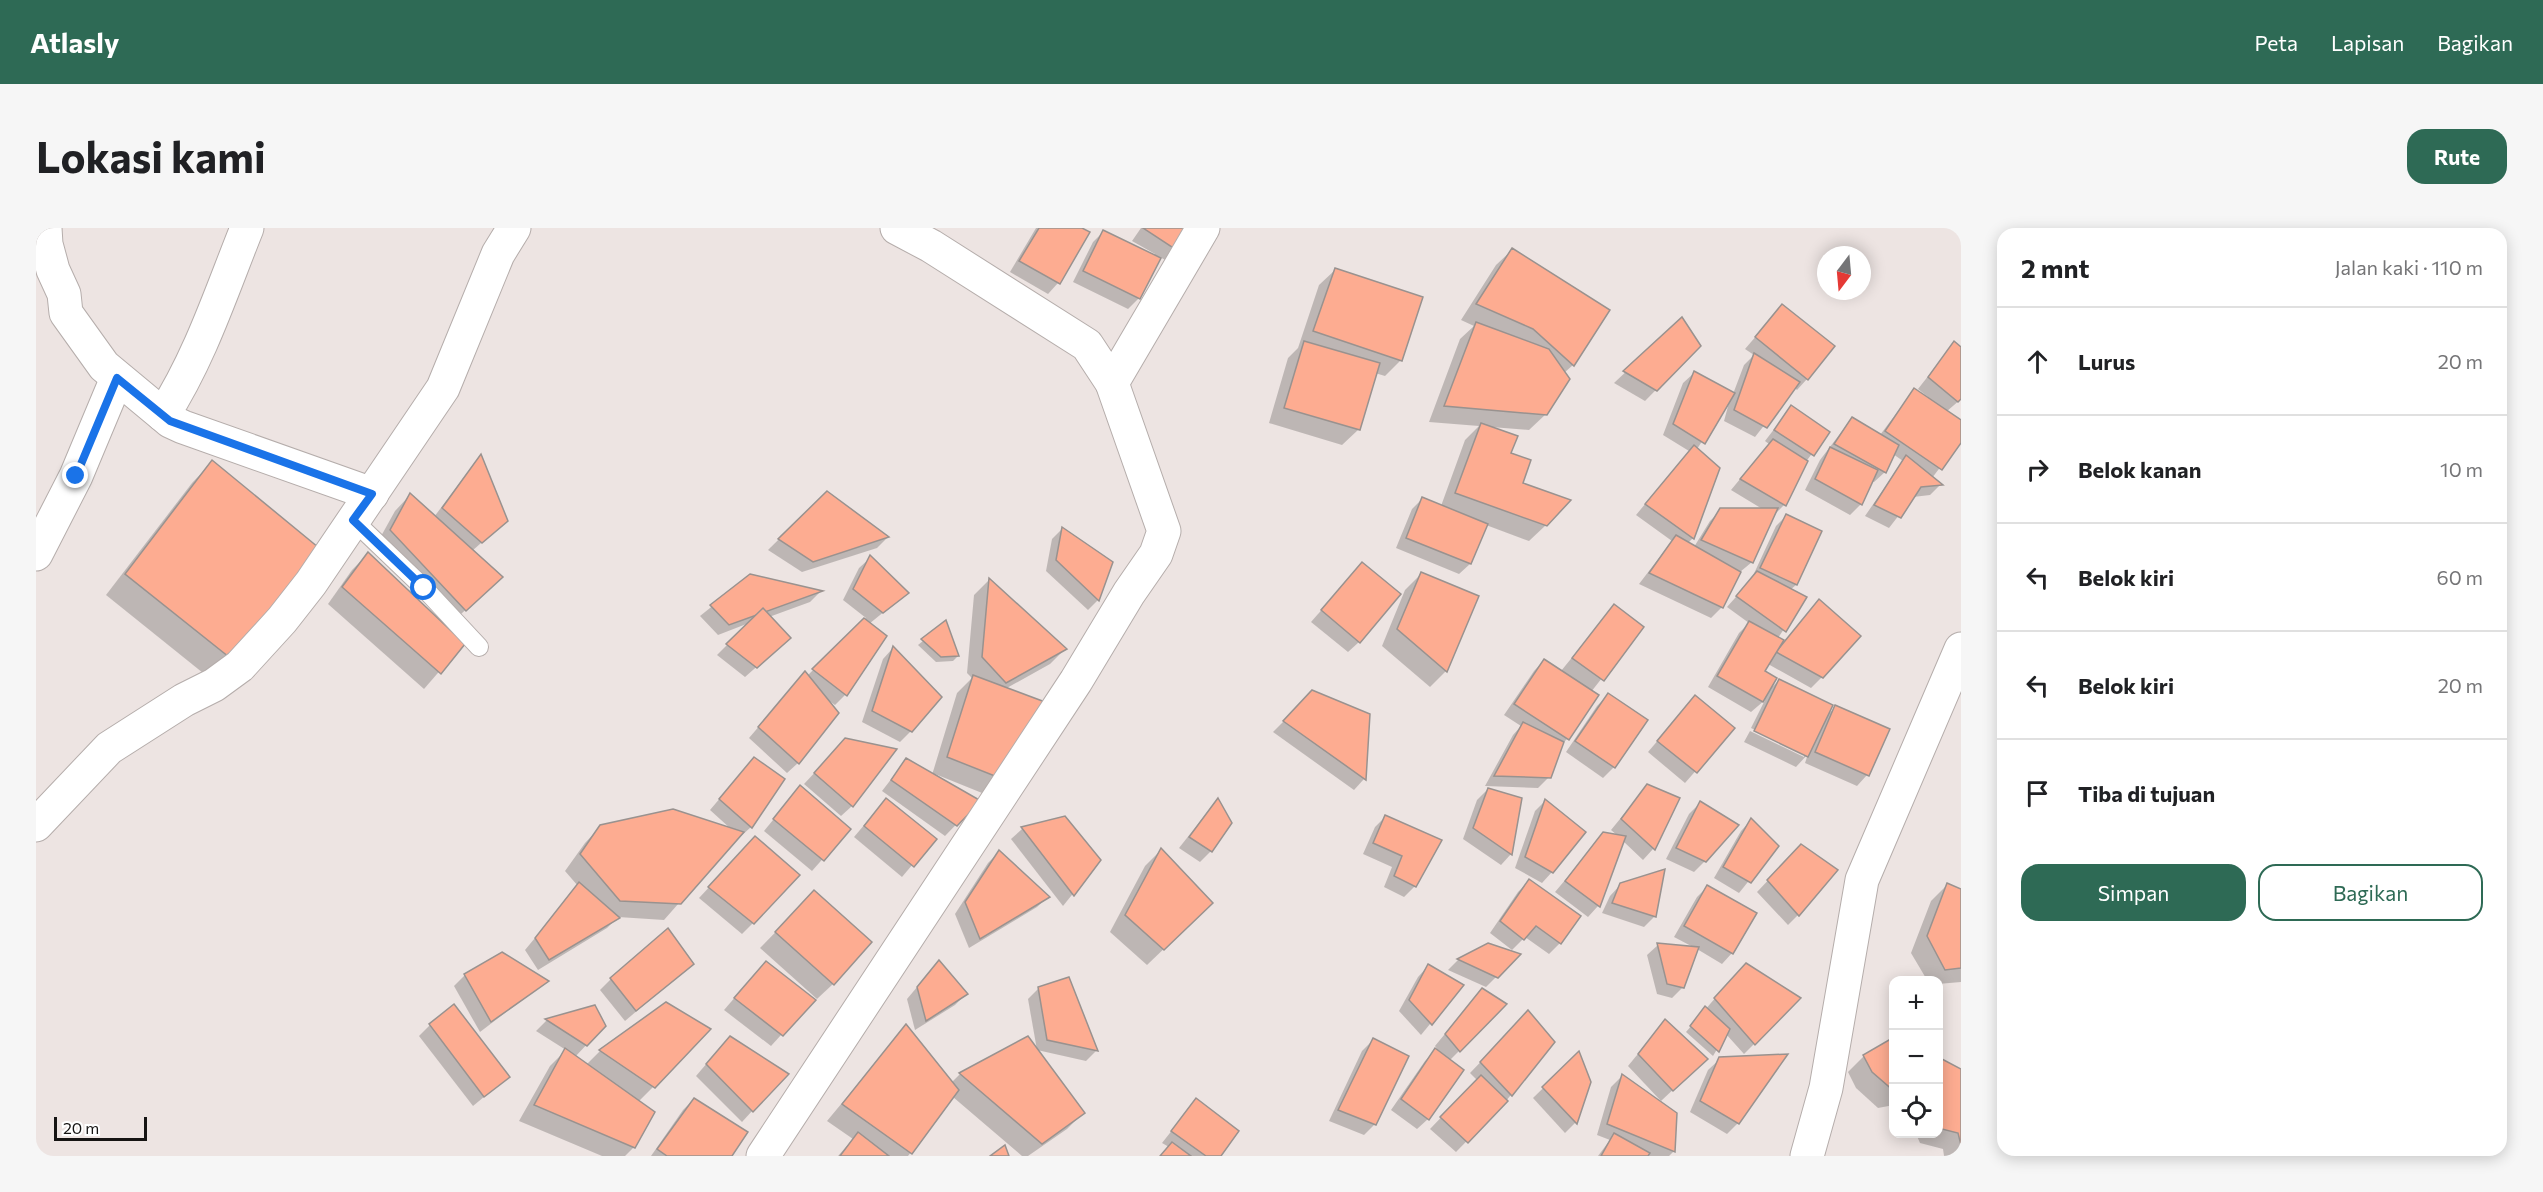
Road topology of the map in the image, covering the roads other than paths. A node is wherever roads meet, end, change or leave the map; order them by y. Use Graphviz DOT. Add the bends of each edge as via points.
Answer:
graph roads {
  1 [pos="45,228"];
  2 [pos="247,228"];
  3 [pos="514,228"];
  4 [pos="897,228"];
  5 [pos="1203,228"];
  6 [pos="117,378"];
  7 [pos="1112,383"];
  8 [pos="163,415"];
  9 [pos="372,494"];
  10 [pos="353,520"];
  11 [pos="36,554"];
  12 [pos="479,647"];
  13 [pos="1961,649"];
  14 [pos="1949,712"];
  15 [pos="36,825"];
  16 [pos="763,1156"];
  17 [pos="1807,1156"];
  1 -- 6 [label="street" via="48,253 64,294 66,313"];
  2 -- 8 [label="street" via="176,395"];
  3 -- 9 [label="street" via="498,254 442,388"];
  4 -- 7 [label="street" via="1087,345"];
  5 -- 7 [label="street"];
  6 -- 8 [label="street"];
  6 -- 11 [label="street" via="76,476"];
  7 -- 16 [label="street" via="1164,531 1156,554"];
  8 -- 9 [label="street" via="183,427"];
  9 -- 10 [label="street"];
  10 -- 12 [label="lane"];
  10 -- 15 [label="street" via="311,583 240,666 109,748"];
  13 -- 14 [label="street"];
  14 -- 17 [label="street" via="1862,880 1826,1088"];
}
